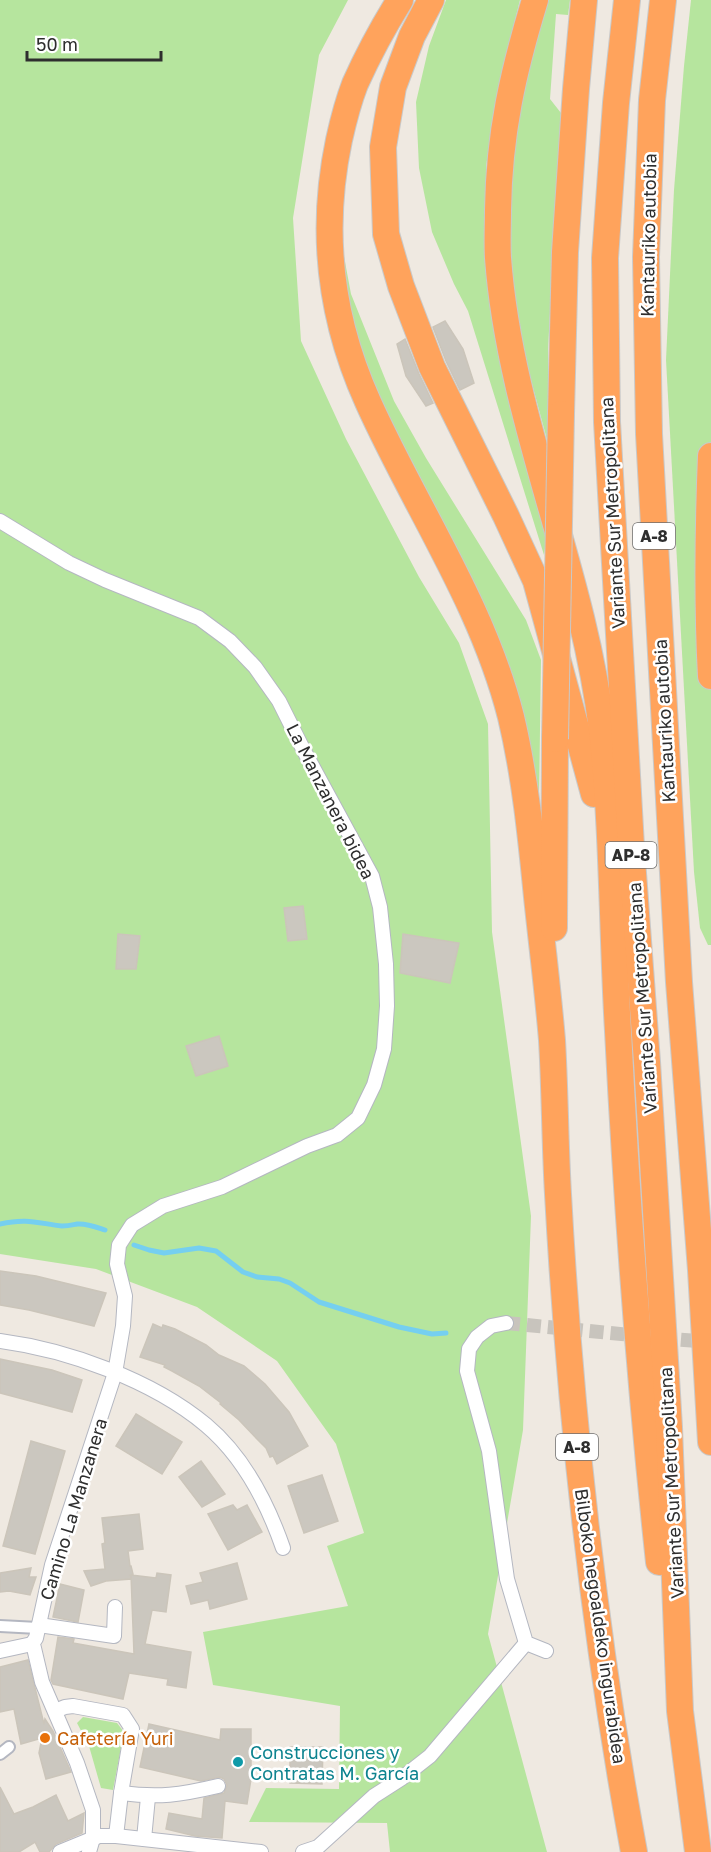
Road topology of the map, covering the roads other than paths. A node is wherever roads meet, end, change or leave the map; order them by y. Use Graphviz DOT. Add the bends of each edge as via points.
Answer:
graph roads {
  1 [pos="400,0"];
  2 [pos="430,0"];
  3 [pos="534,0"];
  4 [pos="584,0"];
  5 [pos="627,0"];
  6 [pos="663,0"];
  7 [pos="711,456"];
  8 [pos="0,522"];
  9 [pos="711,676"];
  10 [pos="614,958"];
  11 [pos="552,1040"];
  12 [pos="506,1323"];
  13 [pos="0,1341"];
  14 [pos="115,1373"];
  15 [pos="711,1442"];
  16 [pos="283,1548"];
  17 [pos="115,1607"];
  18 [pos="0,1626"];
  19 [pos="38,1627"];
  20 [pos="526,1643"];
  21 [pos="32,1644"];
  22 [pos="0,1650"];
  23 [pos="546,1651"];
  24 [pos="54,1711"];
  25 [pos="680,1711"];
  26 [pos="9,1747"];
  27 [pos="0,1754"];
  28 [pos="218,1786"];
  29 [pos="121,1793"];
  30 [pos="148,1797"];
  31 [pos="94,1816"];
  32 [pos="117,1836"];
  33 [pos="93,1838"];
  34 [pos="144,1839"];
  35 [pos="60,1852"];
  36 [pos="89,1852"];
  37 [pos="261,1852"];
  38 [pos="303,1852"];
  39 [pos="634,1852"];
  40 [pos="698,1852"];
  1 -- 11 [label="highway" via="353,89 341,132 332,177 329,231 333,290 345,342 367,400 460,580 510,713 530,824"];
  2 -- 10 [label="highway" via="393,87 383,147 386,234 400,286 432,368 536,581 593,786"];
  3 -- 10 [label="highway" via="506,111 499,170 498,254 514,368 589,648 608,787"];
  4 -- 11 [label="highway, A-8, bridge" via="565,252"];
  5 -- 25 [label="highway, Variante Sur Metropolitana / AP-8" via="605,258 607,422 668,1416"];
  6 -- 15 [label="highway, Kantauriko autobia / A-8" via="652,100 646,257 648,434"];
  7 -- 9 [label="highway"];
  8 -- 14 [label="street, La Manzanera bidea" via="69,563 199,618 230,640 255,666 279,701 372,876 380,907 386,964 384,1049 374,1085 358,1118 337,1135 222,1187 163,1206 132,1225 119,1245 117,1264 125,1296"];
  10 -- 25 [label="highway" via="645,1430"];
  11 -- 39 [label="highway, Bilboko hegoaldeko ingurabidea / A-8" via="574,1417 604,1666"];
  12 -- 20 [label="street" via="491,1326 477,1337 470,1349 467,1371 489,1451 507,1579"];
  13 -- 14 [label="street" via="28,1344"];
  14 -- 16 [label="street" via="176,1403 207,1426 257,1488"];
  14 -- 19 [label="street, Camino La Manzanera" via="52,1565"];
  17 -- 19 [label="street" via="114,1636"];
  18 -- 19 [label="street"];
  19 -- 21 [label="street, Camino La Manzanera"];
  20 -- 23 [label="street"];
  20 -- 38 [label="street" via="430,1756 374,1796 318,1847"];
  21 -- 22 [label="street"];
  21 -- 24 [label="street"];
  24 -- 29 [label="street" via="73,1706 123,1715 132,1729"];
  24 -- 31 [label="street" via="84,1781"];
  25 -- 40 [label="highway, Variante Sur Metropolitana / AP-8"];
  26 -- 27 [label="street"];
  28 -- 30 [label="street"];
  29 -- 30 [label="street"];
  29 -- 32 [label="street"];
  30 -- 34 [label="street"];
  31 -- 32 [label="street"];
  31 -- 33 [label="street"];
  32 -- 33 [label="street"];
  32 -- 34 [label="street"];
  33 -- 35 [label="street"];
  33 -- 36 [label="street"];
  34 -- 37 [label="street"];
}
